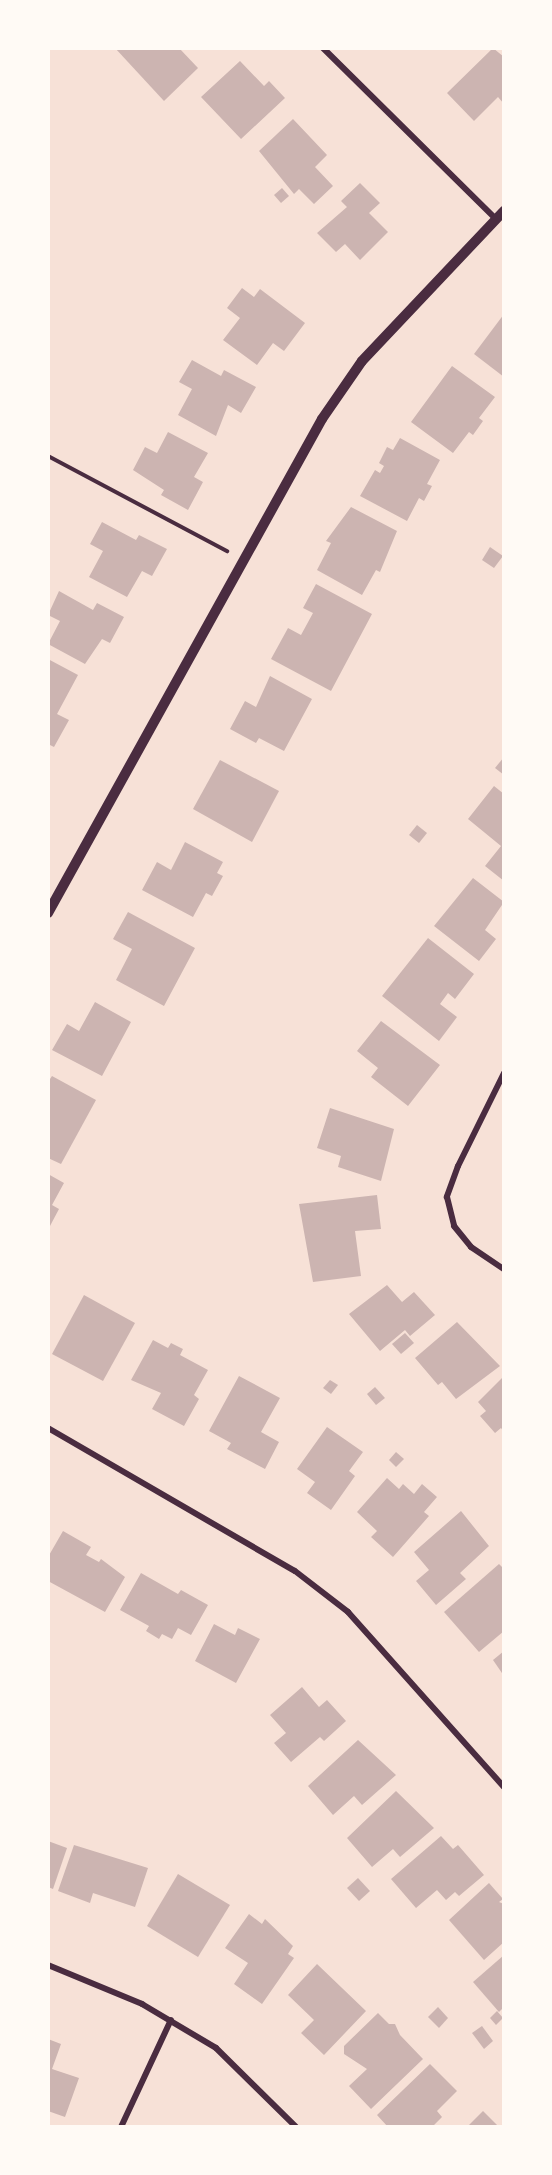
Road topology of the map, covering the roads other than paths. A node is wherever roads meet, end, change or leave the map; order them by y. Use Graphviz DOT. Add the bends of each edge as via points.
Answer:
graph roads {
  1 [pos="323,48"];
  2 [pos="504,211"];
  3 [pos="495,218"];
  4 [pos="48,913"];
  5 [pos="504,1073"];
  6 [pos="504,1269"];
  7 [pos="48,1428"];
  8 [pos="504,1787"];
  9 [pos="48,1965"];
  10 [pos="171,2020"];
  11 [pos="121,2127"];
  12 [pos="296,2127"];
  1 -- 3 [label="street"];
  2 -- 3 [label="street"];
  3 -- 4 [label="street" via="362,361 322,419"];
  5 -- 6 [label="street" via="447,1197 454,1226 471,1247"];
  7 -- 8 [label="street" via="295,1571 348,1612"];
  9 -- 10 [label="street" via="122,1994"];
  10 -- 11 [label="street"];
  10 -- 12 [label="street" via="227,2056"];
}
